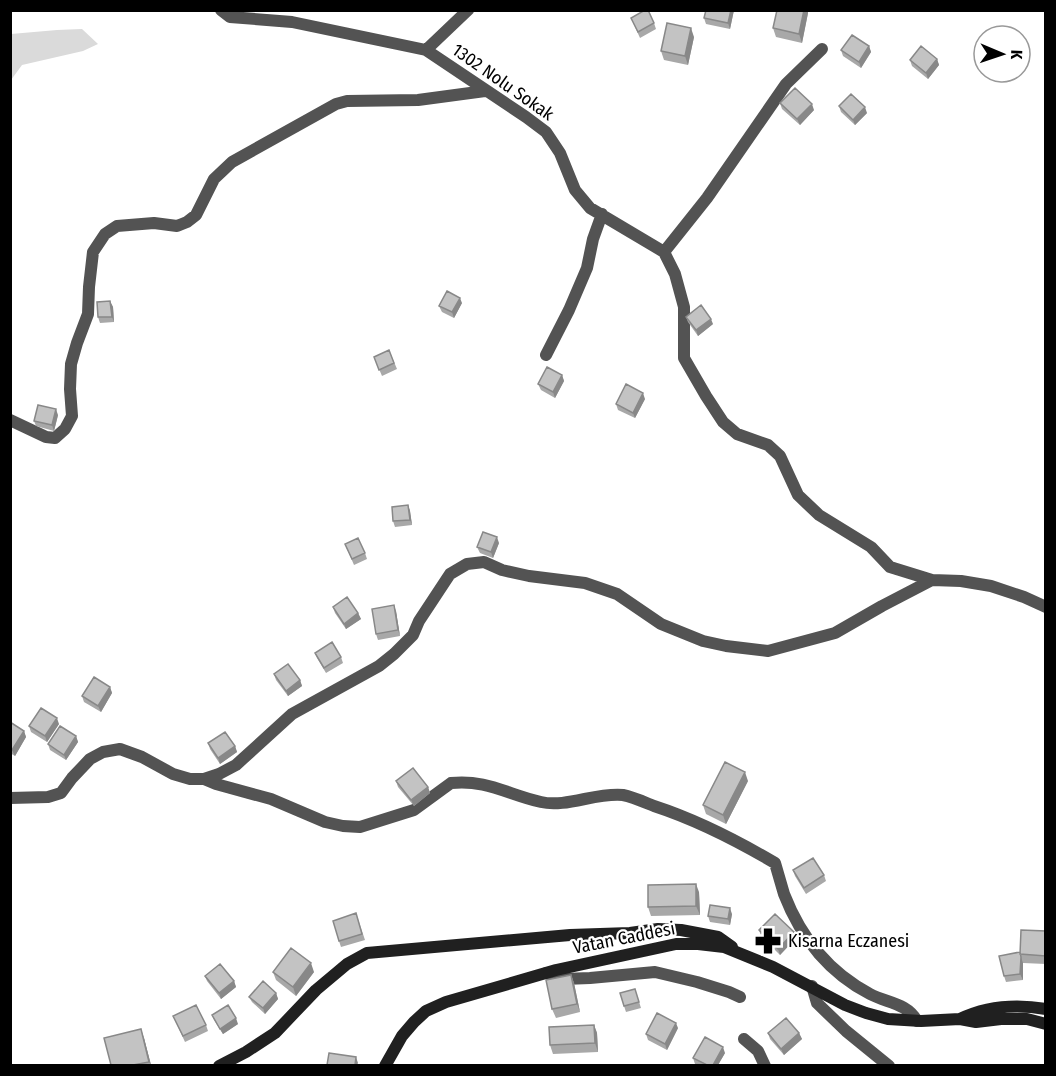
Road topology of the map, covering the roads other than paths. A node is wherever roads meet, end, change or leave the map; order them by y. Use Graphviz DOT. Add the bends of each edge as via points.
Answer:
graph roads {
  1 [pos="221,10"];
  2 [pos="468,10"];
  3 [pos="822,49"];
  4 [pos="426,50"];
  5 [pos="485,91"];
  6 [pos="602,214"];
  7 [pos="664,252"];
  8 [pos="546,355"];
  9 [pos="10,420"];
  10 [pos="932,580"];
  11 [pos="1046,607"];
  12 [pos="204,779"];
  13 [pos="10,798"];
  14 [pos="742,954"];
  15 [pos="546,973"];
  16 [pos="812,986"];
  17 [pos="740,997"];
  18 [pos="1046,1009"];
  19 [pos="960,1019"];
  20 [pos="917,1021"];
  21 [pos="1046,1024"];
  22 [pos="744,1038"];
  23 [pos="219,1065"];
  24 [pos="385,1065"];
  25 [pos="765,1065"];
  26 [pos="889,1065"];
  1 -- 4 [label="street" via="230,17 292,22"];
  2 -- 4 [label="street"];
  3 -- 7 [label="street" via="786,84 707,198"];
  4 -- 5 [label="street, 1302 Nolu Sokak"];
  5 -- 6 [label="street, 1302 Nolu Sokak" via="546,132 560,153 575,190 590,208"];
  5 -- 9 [label="street" via="418,100 348,100 336,104 232,162 214,179 196,216 187,222 177,226 117,226 105,234 93,252 88,314 71,364 72,416 55,438"];
  6 -- 7 [label="street, 1302 Nolu Sokak"];
  6 -- 8 [label="street" via="587,268"];
  7 -- 10 [label="street" via="684,307 684,358 723,422 737,434 768,445 780,456 798,495 819,515 871,548 890,567"];
  10 -- 11 [label="street" via="991,586"];
  10 -- 12 [label="street" via="835,633 768,651 703,641 661,624 617,594 585,583 530,576 484,562 467,564 450,574 413,635 379,666 292,714 236,765"];
  12 -- 13 [label="street" via="173,774 120,748 90,759 61,793"];
  12 -- 20 [label="street" via="343,826 360,826 414,810 451,783 484,784 543,803 624,795 701,823 775,863 798,925 821,957 841,976 872,995 911,1011"];
  14 -- 15 [label="street, Vatan Caddesi" via="724,947 676,944"];
  14 -- 16 [label="street, Vatan Caddesi"];
  14 -- 23 [label="street" via="718,937 658,929 368,952 316,990 275,1033"];
  15 -- 17 [label="street" via="564,979 655,972"];
  15 -- 24 [label="street, Vatan Caddesi" via="426,1011 402,1036"];
  16 -- 20 [label="street, Vatan Caddesi" via="866,1013"];
  16 -- 26 [label="street" via="817,1003"];
  18 -- 19 [label="street, Vatan Caddesi" via="1001,1007"];
  19 -- 20 [label="street, Vatan Caddesi"];
  19 -- 21 [label="street, Vatan Caddesi" via="1027,1019"];
  22 -- 25 [label="street" via="758,1051"];
}
